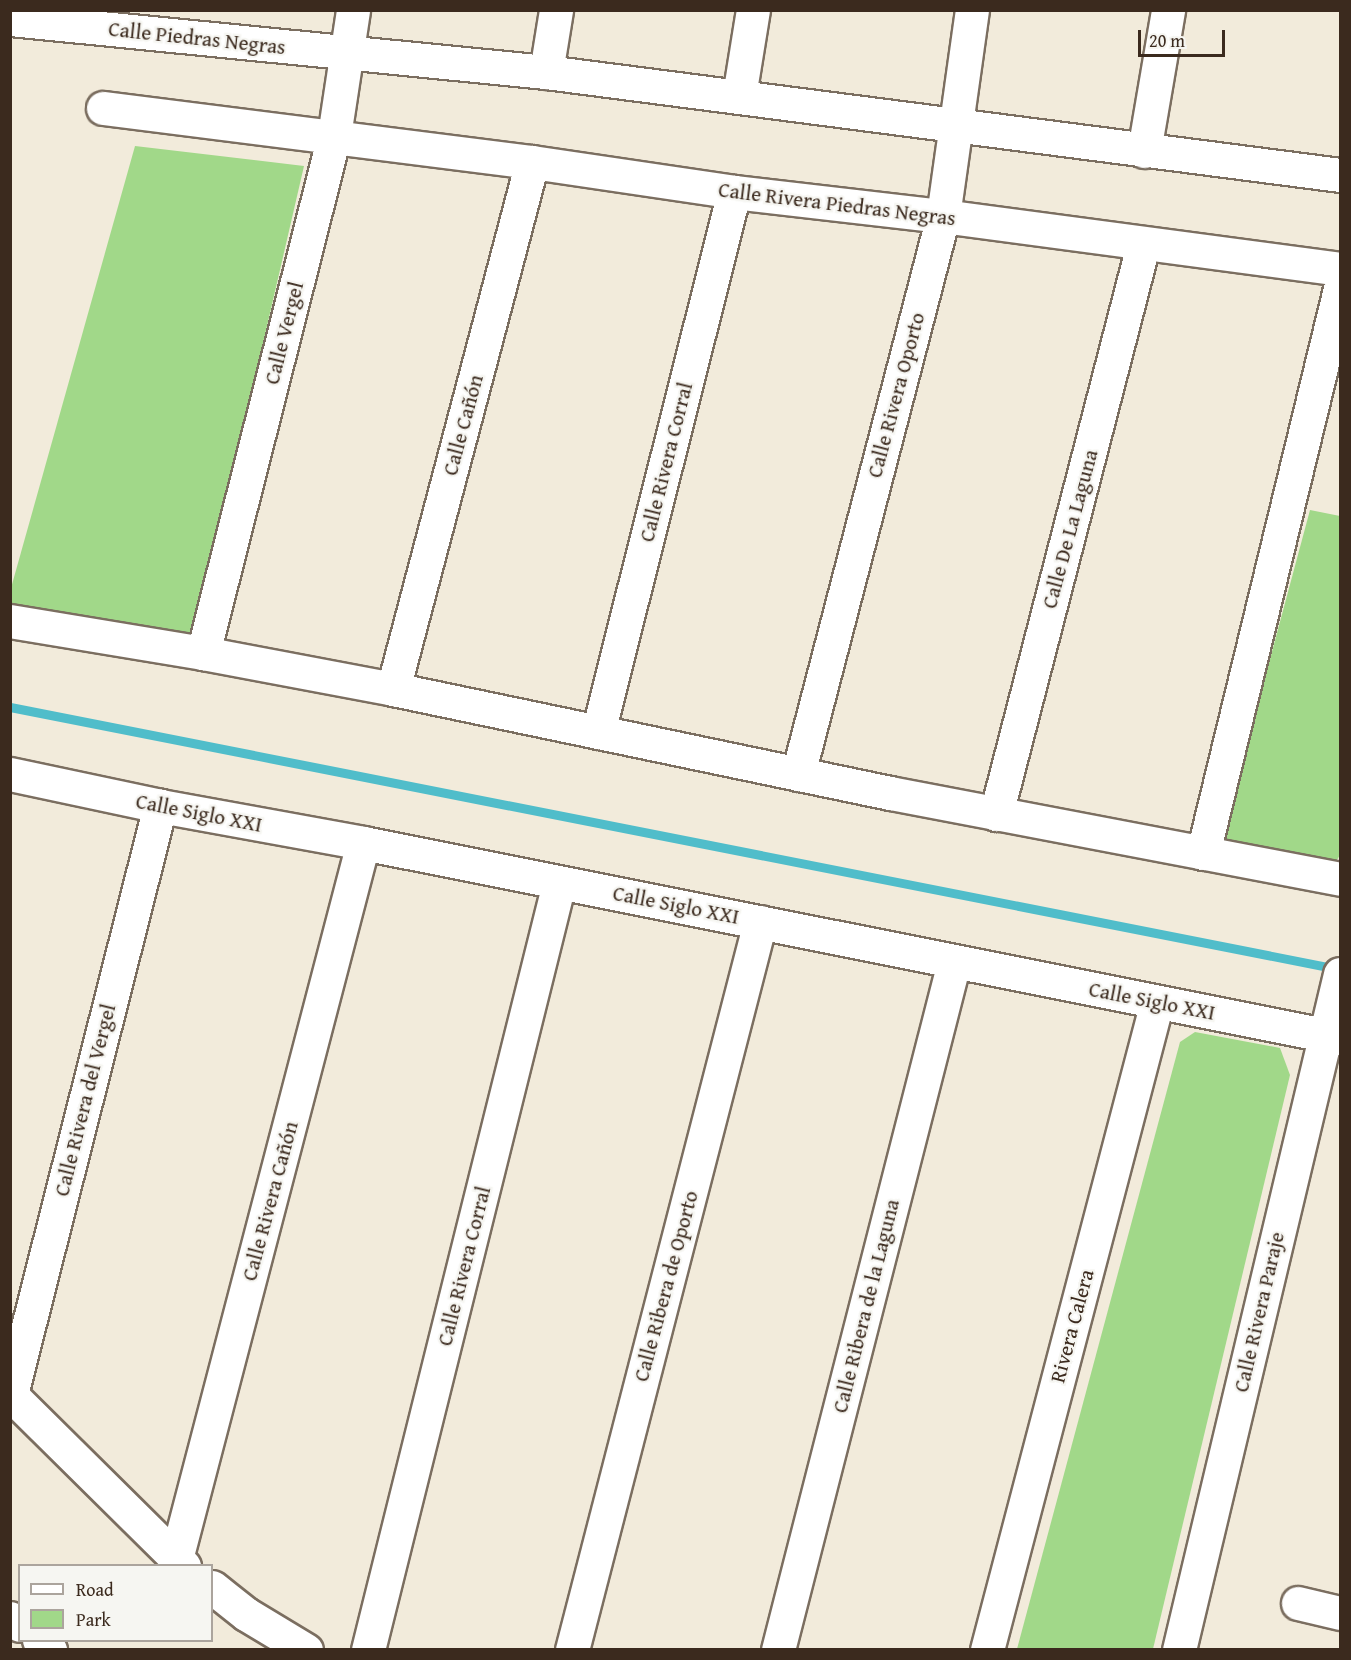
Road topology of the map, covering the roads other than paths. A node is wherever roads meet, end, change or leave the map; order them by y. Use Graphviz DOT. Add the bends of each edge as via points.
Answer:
graph roads {
  1 [pos="353,10"];
  2 [pos="556,10"];
  3 [pos="753,10"];
  4 [pos="972,10"];
  5 [pos="1168,10"];
  6 [pos="10,19"];
  7 [pos="347,54"];
  8 [pos="546,72"];
  9 [pos="739,96"];
  10 [pos="103,108"];
  11 [pos="955,125"];
  12 [pos="334,136"];
  13 [pos="1144,152"];
  14 [pos="532,162"];
  15 [pos="1341,175"];
  16 [pos="734,192"];
  17 [pos="943,216"];
  18 [pos="1143,244"];
  19 [pos="1341,269"];
  20 [pos="1341,289"];
  21 [pos="10,621"];
  22 [pos="203,653"];
  23 [pos="393,689"];
  24 [pos="598,732"];
  25 [pos="10,774"];
  26 [pos="798,774"];
  27 [pos="160,807"];
  28 [pos="996,814"];
  29 [pos="363,843"];
  30 [pos="1203,853"];
  31 [pos="1341,879"];
  32 [pos="559,883"];
  33 [pos="760,922"];
  34 [pos="954,963"];
  35 [pos="1337,987"];
  36 [pos="1157,1002"];
  37 [pos="1333,1037"];
  38 [pos="11,1394"];
  39 [pos="180,1562"];
  40 [pos="213,1588"];
  41 [pos="1298,1603"];
  42 [pos="1341,1613"];
  43 [pos="306,1650"];
  44 [pos="369,1650"];
  45 [pos="572,1650"];
  46 [pos="778,1650"];
  47 [pos="987,1650"];
  48 [pos="1179,1650"];
  1 -- 7 [label="street, Calle Vergel"];
  2 -- 8 [label="street"];
  3 -- 9 [label="street"];
  4 -- 11 [label="street, Calle Rivera Oporto"];
  5 -- 13 [label="street"];
  6 -- 7 [label="street, Calle Piedras Negras"];
  7 -- 8 [label="street"];
  7 -- 12 [label="street, Calle Vergel"];
  8 -- 9 [label="street"];
  9 -- 11 [label="street"];
  10 -- 12 [label="street, Calle Rivera Piedras Negras"];
  11 -- 13 [label="street"];
  11 -- 17 [label="street, Calle Rivera Oporto"];
  12 -- 14 [label="street, Calle Rivera Piedras Negras"];
  12 -- 22 [label="street, Calle Vergel"];
  13 -- 15 [label="street"];
  14 -- 16 [label="street, Calle Rivera Piedras Negras"];
  14 -- 23 [label="street, Calle Cañón"];
  16 -- 17 [label="street, Calle Rivera Piedras Negras"];
  16 -- 24 [label="street, Calle Rivera Corral"];
  17 -- 18 [label="street, Calle Rivera Piedras Negras"];
  17 -- 26 [label="street, Calle Rivera Oporto"];
  18 -- 19 [label="street, Calle Rivera Piedras Negras"];
  18 -- 28 [label="street, Calle De La Laguna"];
  20 -- 30 [label="street"];
  21 -- 22 [label="street"];
  22 -- 23 [label="street"];
  23 -- 24 [label="street"];
  24 -- 26 [label="street"];
  25 -- 27 [label="street, Calle Siglo XXI"];
  26 -- 28 [label="street"];
  27 -- 29 [label="street, Calle Siglo XXI"];
  27 -- 38 [label="street, Calle Rivera del Vergel"];
  28 -- 30 [label="street"];
  29 -- 32 [label="street, Calle Siglo XXI"];
  29 -- 39 [label="street, Calle Rivera Cañón"];
  30 -- 31 [label="street"];
  32 -- 33 [label="street, Calle Siglo XXI"];
  32 -- 44 [label="street, Calle Rivera Corral"];
  33 -- 34 [label="street, Calle Siglo XXI"];
  33 -- 45 [label="street, Calle Ribera de Oporto"];
  34 -- 36 [label="street, Calle Siglo XXI"];
  34 -- 46 [label="street, Calle Ribera de la Laguna"];
  35 -- 37 [label="street, Calle Rivera Paraje"];
  36 -- 37 [label="street, Calle Siglo XXI"];
  36 -- 47 [label="street, Rivera Calera"];
  37 -- 48 [label="street, Calle Rivera Paraje"];
  38 -- 39 [label="street"];
  40 -- 43 [label="street" via="246,1614"];
  41 -- 42 [label="street"];
}
